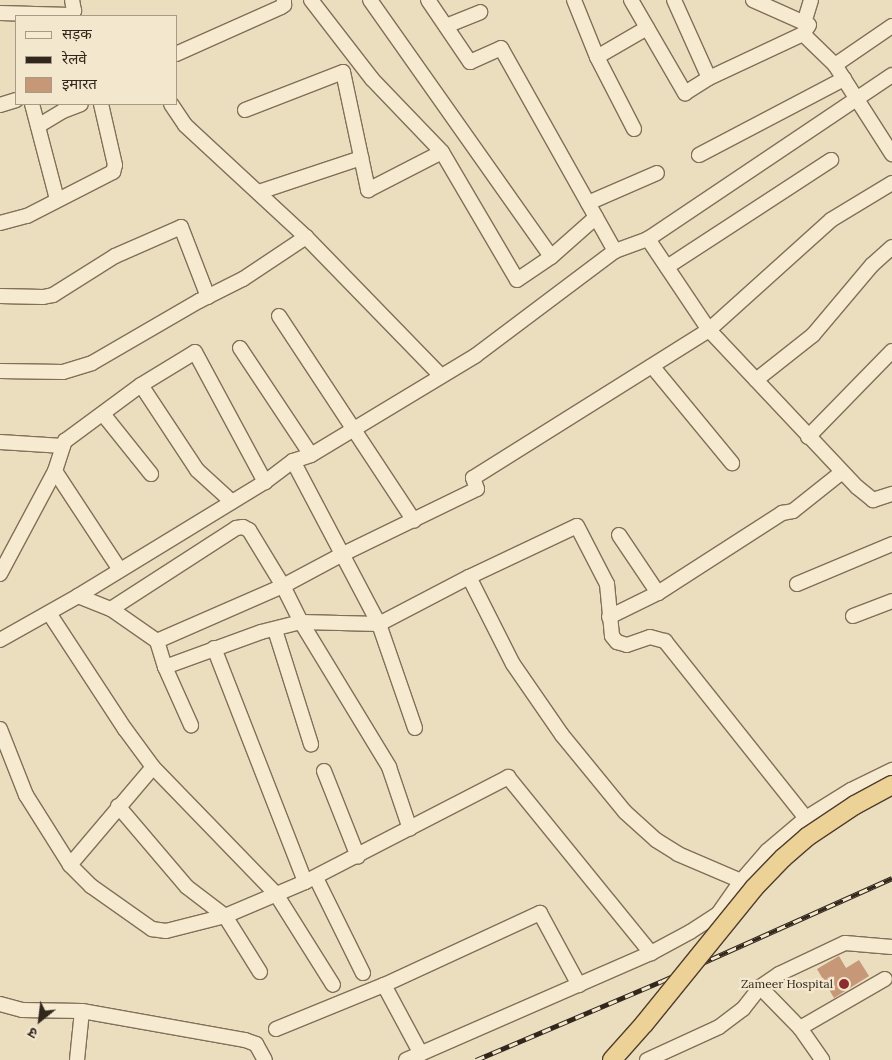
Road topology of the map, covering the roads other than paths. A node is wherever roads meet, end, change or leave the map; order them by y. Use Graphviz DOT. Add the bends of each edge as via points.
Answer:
graph roads {
  1 [pos="297,0"];
  2 [pos="311,0"];
  3 [pos="370,0"];
  4 [pos="428,0"];
  5 [pos="574,0"];
  6 [pos="631,0"];
  7 [pos="674,0"];
  8 [pos="753,0"];
  9 [pos="811,0"];
  10 [pos="284,2"];
  11 [pos="75,9"];
  12 [pos="480,12"];
  13 [pos="0,13"];
  14 [pos="446,26"];
  15 [pos="892,26"];
  16 [pos="647,28"];
  17 [pos="804,28"];
  18 [pos="178,53"];
  19 [pos="597,57"];
  20 [pos="835,65"];
  21 [pos="892,75"];
  22 [pos="708,78"];
  23 [pos="844,79"];
  24 [pos="856,99"];
  25 [pos="15,100"];
  26 [pos="0,105"];
  27 [pos="32,105"];
  28 [pos="78,105"];
  29 [pos="101,105"];
  30 [pos="172,105"];
  31 [pos="245,110"];
  32 [pos="38,126"];
  33 [pos="634,129"];
  34 [pos="442,152"];
  35 [pos="892,154"];
  36 [pos="699,155"];
  37 [pos="361,158"];
  38 [pos="831,160"];
  39 [pos="658,173"];
  40 [pos="892,183"];
  41 [pos="259,192"];
  42 [pos="57,199"];
  43 [pos="588,203"];
  44 [pos="596,217"];
  45 [pos="0,223"];
  46 [pos="306,237"];
  47 [pos="648,239"];
  48 [pos="892,246"];
  49 [pos="615,251"];
  50 [pos="551,257"];
  51 [pos="667,267"];
  52 [pos="0,296"];
  53 [pos="208,297"];
  54 [pos="279,316"];
  55 [pos="709,330"];
  56 [pos="240,348"];
  57 [pos="892,351"];
  58 [pos="652,366"];
  59 [pos="0,371"];
  60 [pos="441,376"];
  61 [pos="756,380"];
  62 [pos="141,385"];
  63 [pos="103,414"];
  64 [pos="355,428"];
  65 [pos="808,437"];
  66 [pos="0,442"];
  67 [pos="64,446"];
  68 [pos="311,455"];
  69 [pos="293,461"];
  70 [pos="732,463"];
  71 [pos="55,471"];
  72 [pos="841,473"];
  73 [pos="151,474"];
  74 [pos="265,482"];
  75 [pos="892,494"];
  76 [pos="232,502"];
  77 [pos="414,521"];
  78 [pos="619,535"];
  79 [pos="892,544"];
  80 [pos="341,555"];
  81 [pos="120,570"];
  82 [pos="0,574"];
  83 [pos="469,577"];
  84 [pos="797,584"];
  85 [pos="283,586"];
  86 [pos="658,593"];
  87 [pos="78,596"];
  88 [pos="892,601"];
  89 [pos="111,609"];
  90 [pos="48,613"];
  91 [pos="853,616"];
  92 [pos="609,617"];
  93 [pos="301,622"];
  94 [pos="379,624"];
  95 [pos="275,630"];
  96 [pos="0,640"];
  97 [pos="157,641"];
  98 [pos="214,648"];
  99 [pos="165,667"];
  100 [pos="191,725"];
  101 [pos="415,728"];
  102 [pos="0,729"];
  103 [pos="312,744"];
  104 [pos="153,767"];
  105 [pos="892,770"];
  106 [pos="324,771"];
  107 [pos="892,785"];
  108 [pos="118,806"];
  109 [pos="806,818"];
  110 [pos="410,829"];
  111 [pos="358,856"];
  112 [pos="70,865"];
  113 [pos="311,880"];
  114 [pos="741,881"];
  115 [pos="276,894"];
  116 [pos="225,916"];
  117 [pos="892,947"];
  118 [pos="651,953"];
  119 [pos="260,972"];
  120 [pos="364,973"];
  121 [pos="885,979"];
  122 [pos="333,985"];
  123 [pos="384,985"];
  124 [pos="579,985"];
  125 [pos="760,987"];
  126 [pos="0,1004"];
  127 [pos="82,1011"];
  128 [pos="800,1028"];
  129 [pos="276,1029"];
  130 [pos="421,1054"];
  131 [pos="77,1060"];
  132 [pos="265,1060"];
  133 [pos="406,1060"];
  134 [pos="612,1060"];
  135 [pos="646,1060"];
  136 [pos="822,1060"];
  1 -- 10 [label="street"];
  2 -- 34 [label="street" via="372,79"];
  3 -- 50 [label="street"];
  4 -- 14 [label="street"];
  5 -- 19 [label="street"];
  6 -- 16 [label="street"];
  7 -- 22 [label="street"];
  8 -- 17 [label="street"];
  9 -- 17 [label="street"];
  10 -- 18 [label="street"];
  11 -- 13 [label="street" via="70,15"];
  12 -- 14 [label="street"];
  14 -- 43 [label="street" via="470,62 501,48"];
  15 -- 20 [label="street"];
  16 -- 19 [label="street"];
  16 -- 22 [label="street" via="684,93"];
  17 -- 20 [label="street"];
  17 -- 22 [label="street"];
  19 -- 33 [label="street"];
  20 -- 23 [label="street"];
  21 -- 24 [label="street"];
  23 -- 24 [label="street"];
  23 -- 36 [label="street"];
  24 -- 35 [label="street"];
  24 -- 47 [label="street"];
  25 -- 26 [label="street"];
  27 -- 32 [label="street"];
  28 -- 32 [label="street"];
  29 -- 42 [label="street" via="115,168 111,174"];
  30 -- 41 [label="street" via="185,125"];
  31 -- 37 [label="street" via="343,72"];
  32 -- 42 [label="street"];
  34 -- 37 [label="street" via="368,190"];
  34 -- 50 [label="street" via="517,280"];
  37 -- 41 [label="street"];
  38 -- 51 [label="street"];
  39 -- 43 [label="street"];
  40 -- 55 [label="street" via="831,220"];
  41 -- 46 [label="street"];
  42 -- 45 [label="street" via="27,216"];
  43 -- 44 [label="street"];
  44 -- 49 [label="street"];
  44 -- 50 [label="street"];
  46 -- 53 [label="street" via="243,279"];
  46 -- 60 [label="street"];
  47 -- 49 [label="street"];
  47 -- 51 [label="street"];
  48 -- 61 [label="street" via="813,335"];
  49 -- 60 [label="street" via="475,356"];
  51 -- 55 [label="street"];
  52 -- 53 [label="street" via="48,297 128,249 181,227"];
  53 -- 59 [label="street" via="76,369 46,373"];
  54 -- 64 [label="street"];
  55 -- 58 [label="street"];
  55 -- 61 [label="street"];
  56 -- 68 [label="street"];
  57 -- 65 [label="street"];
  58 -- 70 [label="street"];
  58 -- 77 [label="street" via="473,478 477,489"];
  60 -- 64 [label="street"];
  61 -- 65 [label="street"];
  62 -- 63 [label="street"];
  62 -- 74 [label="street" via="195,352"];
  62 -- 76 [label="street" via="196,470"];
  63 -- 67 [label="street" via="65,441"];
  63 -- 73 [label="street"];
  64 -- 68 [label="street"];
  64 -- 77 [label="street"];
  65 -- 72 [label="street"];
  66 -- 67 [label="street"];
  67 -- 71 [label="street"];
  68 -- 69 [label="street"];
  69 -- 74 [label="street"];
  69 -- 80 [label="street"];
  71 -- 81 [label="street"];
  71 -- 82 [label="street"];
  72 -- 75 [label="street" via="873,500"];
  72 -- 86 [label="street" via="794,511 782,513"];
  74 -- 76 [label="street"];
  76 -- 81 [label="street"];
  77 -- 80 [label="street"];
  78 -- 86 [label="street"];
  79 -- 84 [label="street"];
  80 -- 85 [label="street"];
  80 -- 94 [label="street"];
  81 -- 87 [label="street"];
  83 -- 92 [label="street" via="578,526 607,584"];
  83 -- 94 [label="street"];
  83 -- 114 [label="street" via="513,664 562,735 625,812 656,840 678,854"];
  85 -- 89 [label="street" via="254,535 243,527 236,528"];
  85 -- 93 [label="street"];
  85 -- 97 [label="street"];
  86 -- 92 [label="street"];
  87 -- 89 [label="street"];
  87 -- 90 [label="street"];
  88 -- 91 [label="street"];
  89 -- 97 [label="street"];
  90 -- 96 [label="street"];
  90 -- 104 [label="street"];
  92 -- 109 [label="street" via="612,636 617,642 627,645 650,637 665,641"];
  93 -- 94 [label="street"];
  93 -- 95 [label="street"];
  93 -- 110 [label="street" via="389,767"];
  94 -- 101 [label="street"];
  95 -- 98 [label="street"];
  95 -- 103 [label="street"];
  97 -- 99 [label="street"];
  98 -- 99 [label="street"];
  98 -- 113 [label="street"];
  99 -- 100 [label="street"];
  102 -- 112 [label="street" via="26,795"];
  104 -- 108 [label="street"];
  104 -- 115 [label="street"];
  105 -- 109 [label="street" via="851,790"];
  106 -- 111 [label="street"];
  107 -- 134 [label="main road, bridge" via="807,836 783,858 754,888"];
  108 -- 112 [label="street"];
  108 -- 116 [label="street" via="187,887"];
  109 -- 114 [label="street" via="768,851"];
  110 -- 111 [label="street"];
  110 -- 118 [label="street" via="508,777"];
  111 -- 113 [label="street"];
  112 -- 116 [label="street" via="90,886 152,929 166,932"];
  113 -- 115 [label="street"];
  113 -- 120 [label="street"];
  114 -- 118 [label="street" via="718,914"];
  115 -- 116 [label="street"];
  115 -- 122 [label="street"];
  116 -- 119 [label="street"];
  117 -- 125 [label="street" via="845,943 779,974"];
  118 -- 124 [label="street"];
  121 -- 128 [label="street"];
  123 -- 124 [label="street" via="540,912"];
  123 -- 129 [label="street"];
  123 -- 130 [label="street"];
  124 -- 130 [label="street"];
  125 -- 128 [label="street"];
  125 -- 135 [label="street" via="743,1009 720,1027"];
  126 -- 127 [label="street" via="22,1010"];
  127 -- 131 [label="street"];
  127 -- 132 [label="street" via="245,1040 256,1044"];
  128 -- 136 [label="street"];
  130 -- 133 [label="street"];
}
